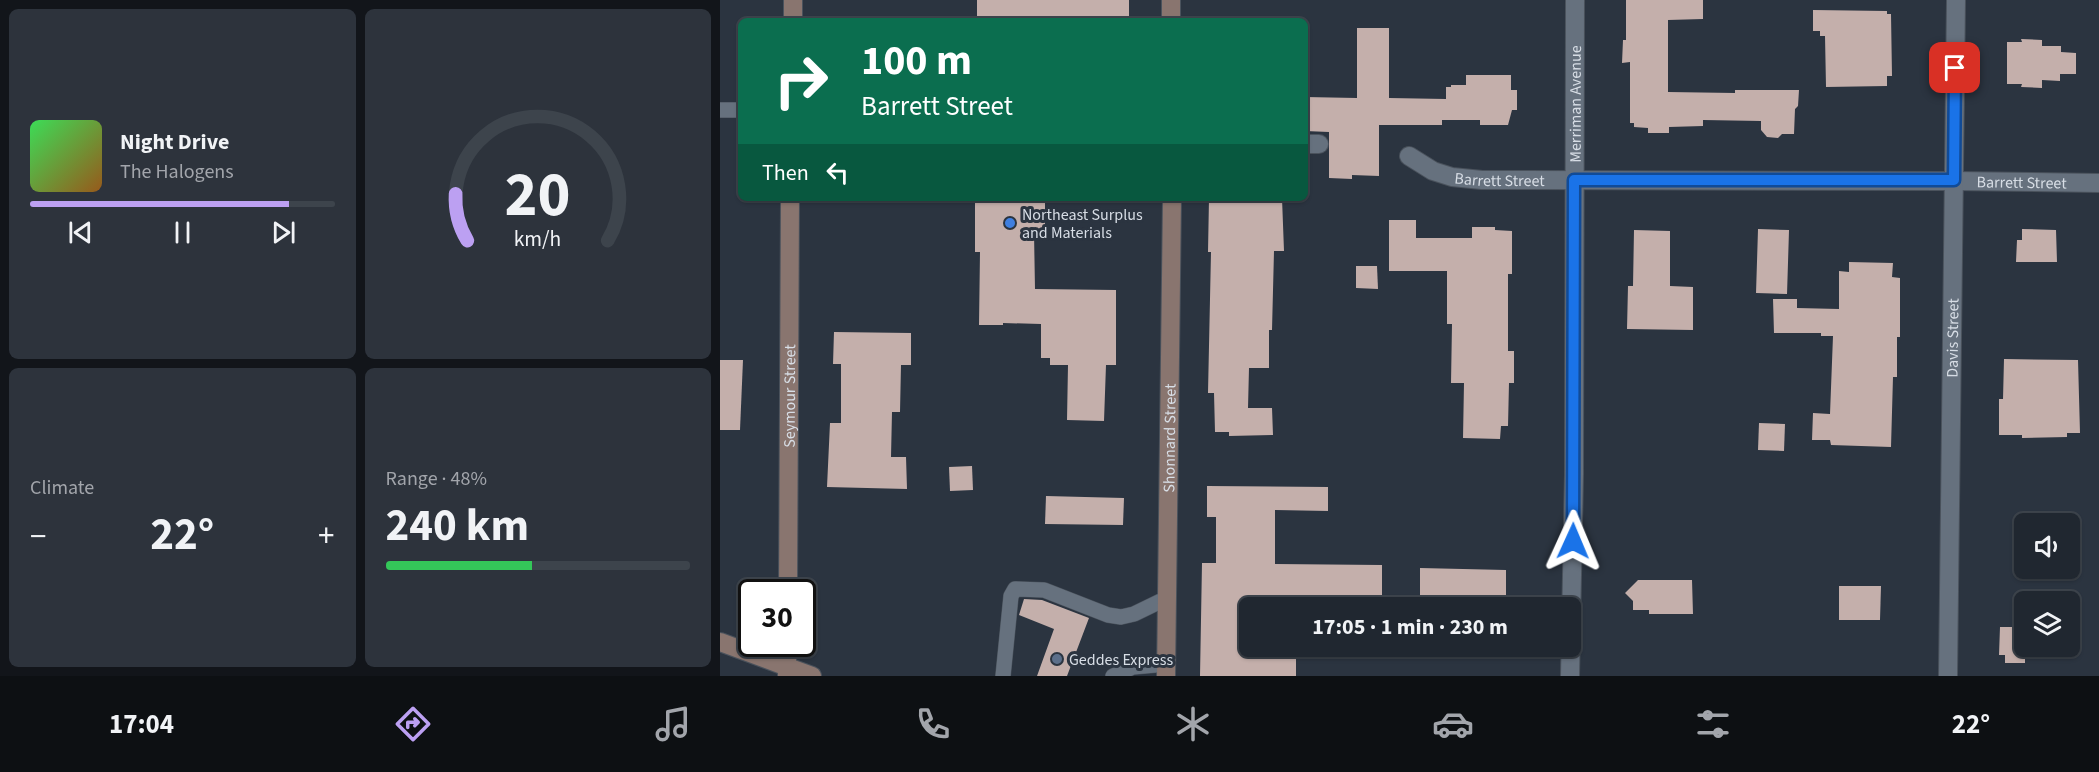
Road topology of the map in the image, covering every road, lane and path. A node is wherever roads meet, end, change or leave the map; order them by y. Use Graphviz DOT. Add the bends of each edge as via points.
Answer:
graph roads {
  1 [pos="793,0"];
  2 [pos="1171,0"];
  3 [pos="1575,0"];
  4 [pos="1956,0"];
  5 [pos="793,18"];
  6 [pos="1171,18"];
  7 [pos="720,110"];
  8 [pos="738,110"];
  9 [pos="1409,156"];
  10 [pos="1574,180"];
  11 [pos="1954,180"];
  12 [pos="2099,183"];
  13 [pos="790,201"];
  14 [pos="1172,201"];
  15 [pos="788,579"];
  16 [pos="1167,598"];
  17 [pos="720,642"];
  18 [pos="1166,670"];
  19 [pos="787,671"];
  20 [pos="812,676"];
  21 [pos="1003,676"];
  22 [pos="1113,676"];
  23 [pos="1570,676"];
  24 [pos="1948,676"];
  1 -- 5 [label="street"];
  2 -- 6 [label="street"];
  3 -- 10 [label="street, Merriman Avenue"];
  4 -- 11 [label="street, Davis Street"];
  7 -- 8 [label="lane"];
  9 -- 10 [label="street, Barrett Street" via="1452,177"];
  10 -- 11 [label="street, Barrett Street"];
  10 -- 23 [label="street, Merriman Avenue"];
  11 -- 12 [label="street, Barrett Street"];
  11 -- 24 [label="street, Davis Street"];
  13 -- 15 [label="street, Seymour Street"];
  14 -- 16 [label="street, Shonnard Street"];
  16 -- 18 [label="street, Shonnard Street"];
  16 -- 21 [label="lane" via="1121,617 1044,590 1015,590 1011,596"];
  17 -- 19 [label="street"];
  18 -- 22 [label="lane" via="1134,667"];
  19 -- 20 [label="street"];
}
